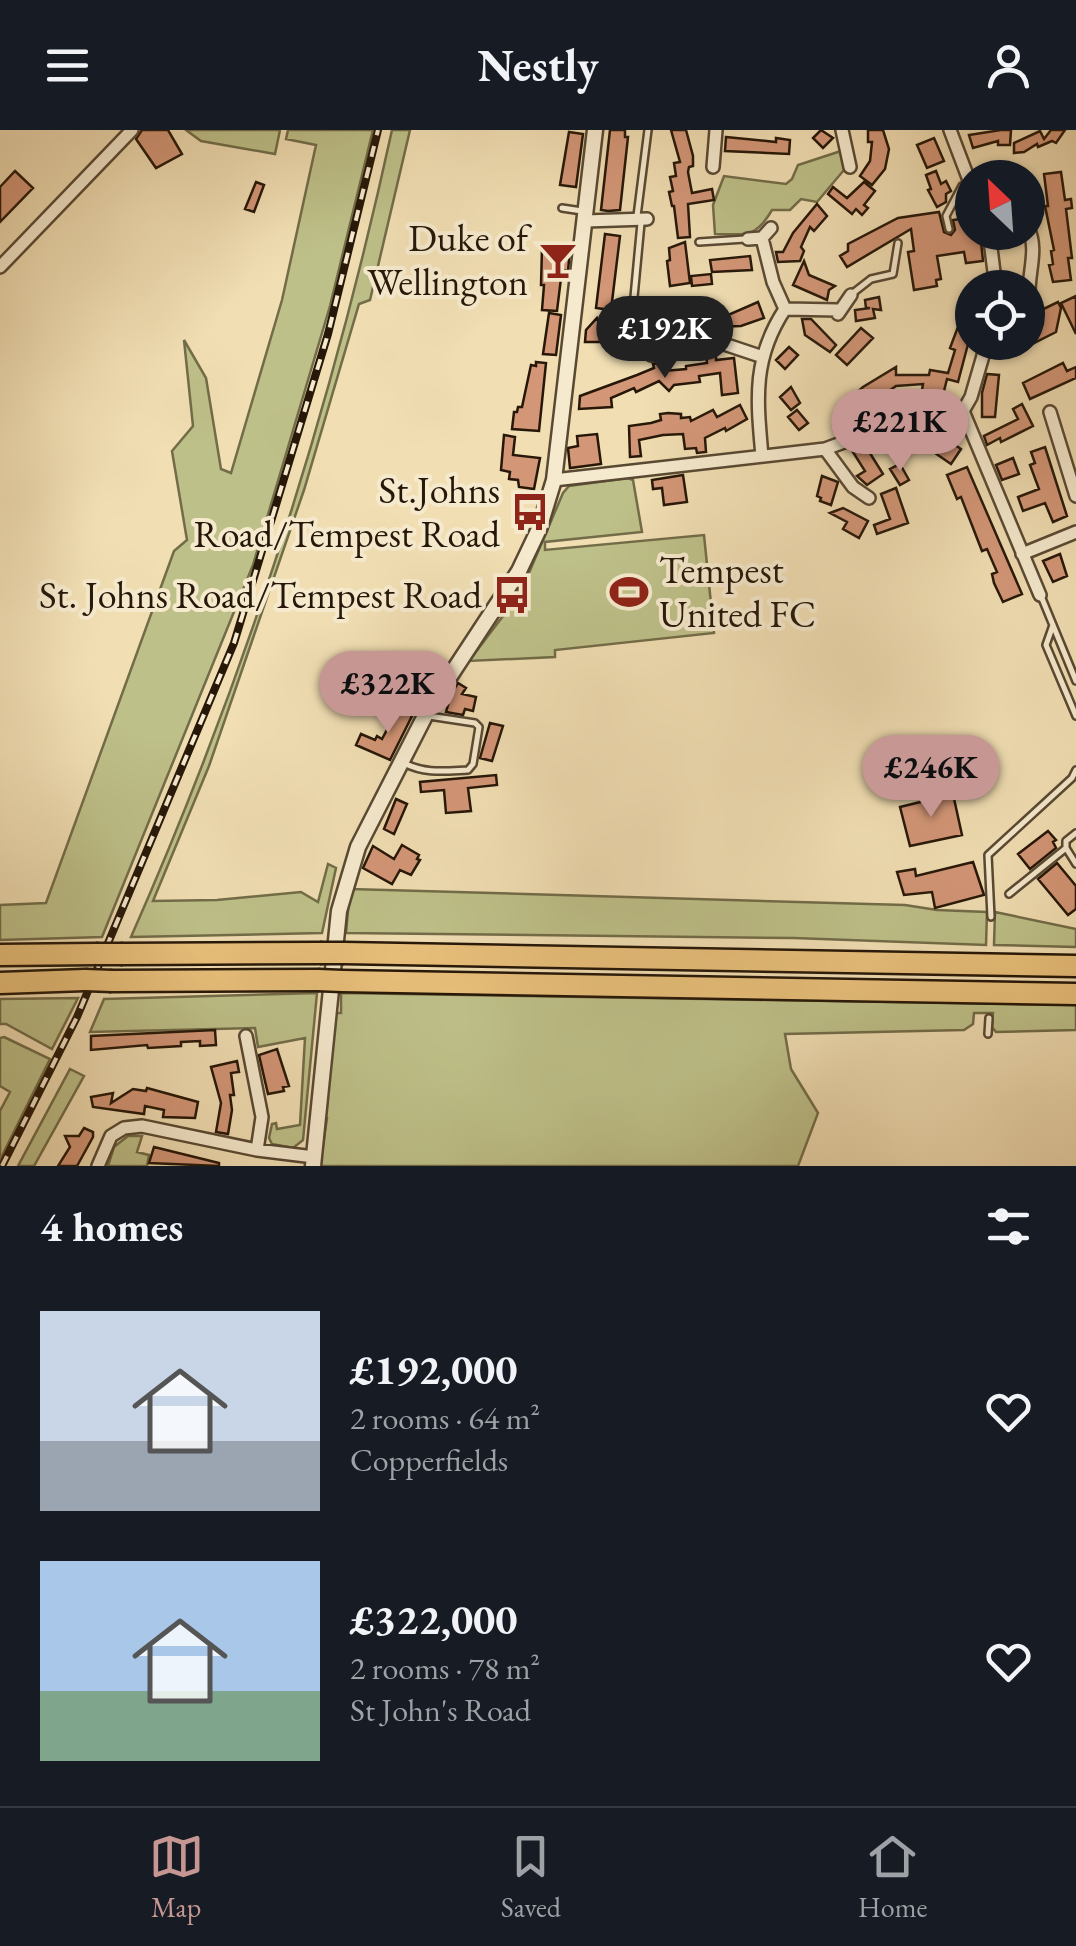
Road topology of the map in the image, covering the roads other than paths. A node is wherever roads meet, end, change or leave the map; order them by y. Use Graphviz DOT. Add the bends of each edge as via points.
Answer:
graph roads {
  1 [pos="132,130"];
  2 [pos="595,130"];
  3 [pos="648,130"];
  4 [pos="716,130"];
  5 [pos="842,130"];
  6 [pos="950,130"];
  7 [pos="962,160"];
  8 [pos="714,167"];
  9 [pos="850,167"];
  10 [pos="955,199"];
  11 [pos="562,208"];
  12 [pos="585,216"];
  13 [pos="641,220"];
  14 [pos="949,229"];
  15 [pos="760,235"];
  16 [pos="699,242"];
  17 [pos="898,242"];
  18 [pos="0,267"];
  19 [pos="851,295"];
  20 [pos="634,297"];
  21 [pos="785,309"];
  22 [pos="651,355"];
  23 [pos="763,357"];
  24 [pos="982,360"];
  25 [pos="964,411"];
  26 [pos="1050,412"];
  27 [pos="825,449"];
  28 [pos="762,456"];
  29 [pos="554,480"];
  30 [pos="1076,496"];
  31 [pos="869,498"];
  32 [pos="1076,532"];
  33 [pos="1022,554"];
  34 [pos="1040,595"];
  35 [pos="1053,625"];
  36 [pos="1076,681"];
  37 [pos="426,715"];
  38 [pos="1076,716"];
  39 [pos="402,762"];
  40 [pos="1076,770"];
  41 [pos="1076,833"];
  42 [pos="1066,848"];
  43 [pos="1076,864"];
  44 [pos="1009,894"];
  45 [pos="991,917"];
  46 [pos="0,955"];
  47 [pos="1076,966"];
  48 [pos="0,982"];
  49 [pos="324,989"];
  50 [pos="1076,994"];
  51 [pos="988,1018"];
  52 [pos="988,1034"];
  53 [pos="246,1036"];
  54 [pos="257,1150"];
  55 [pos="314,1161"];
  56 [pos="98,1166"];
  1 -- 18 [label="street"];
  2 -- 12 [label="street"];
  3 -- 13 [label="lane"];
  4 -- 8 [label="street"];
  5 -- 9 [label="street"];
  6 -- 7 [label="street"];
  10 -- 14 [label="lane" via="946,216"];
  11 -- 12 [label="lane"];
  12 -- 13 [label="street"];
  12 -- 29 [label="street"];
  13 -- 20 [label="lane"];
  15 -- 16 [label="lane"];
  15 -- 21 [label="street"];
  17 -- 19 [label="lane" via="893,274"];
  19 -- 21 [label="street" via="838,314"];
  21 -- 23 [label="street"];
  22 -- 23 [label="street" via="665,347 722,343"];
  23 -- 28 [label="street" via="756,394"];
  24 -- 25 [label="street"];
  25 -- 27 [label="street" via="902,408"];
  25 -- 33 [label="street"];
  26 -- 30 [label="street"];
  27 -- 28 [label="street"];
  27 -- 31 [label="street" via="852,487"];
  28 -- 29 [label="street"];
  29 -- 37 [label="street" via="519,571"];
  32 -- 33 [label="street"];
  33 -- 34 [label="street"];
  34 -- 35 [label="lane"];
  35 -- 36 [label="lane"];
  35 -- 38 [label="lane" via="1046,645"];
  37 -- 39 [label="street"];
  37 -- 39 [label="lane" via="476,723 473,764 431,772"];
  39 -- 49 [label="street" via="344,884"];
  40 -- 45 [label="lane" via="988,854"];
  41 -- 42 [label="lane"];
  42 -- 43 [label="lane"];
  42 -- 44 [label="lane"];
  46 -- 47 [label="highway, bridge" via="344,953"];
  48 -- 49 [label="highway, bridge"];
  49 -- 50 [label="highway, bridge" via="342,981"];
  49 -- 55 [label="street"];
  51 -- 52 [label="lane"];
  53 -- 54 [label="street" via="250,1088 262,1116"];
  54 -- 55 [label="street"];
  54 -- 56 [label="street" via="133,1126 112,1136"];
}
